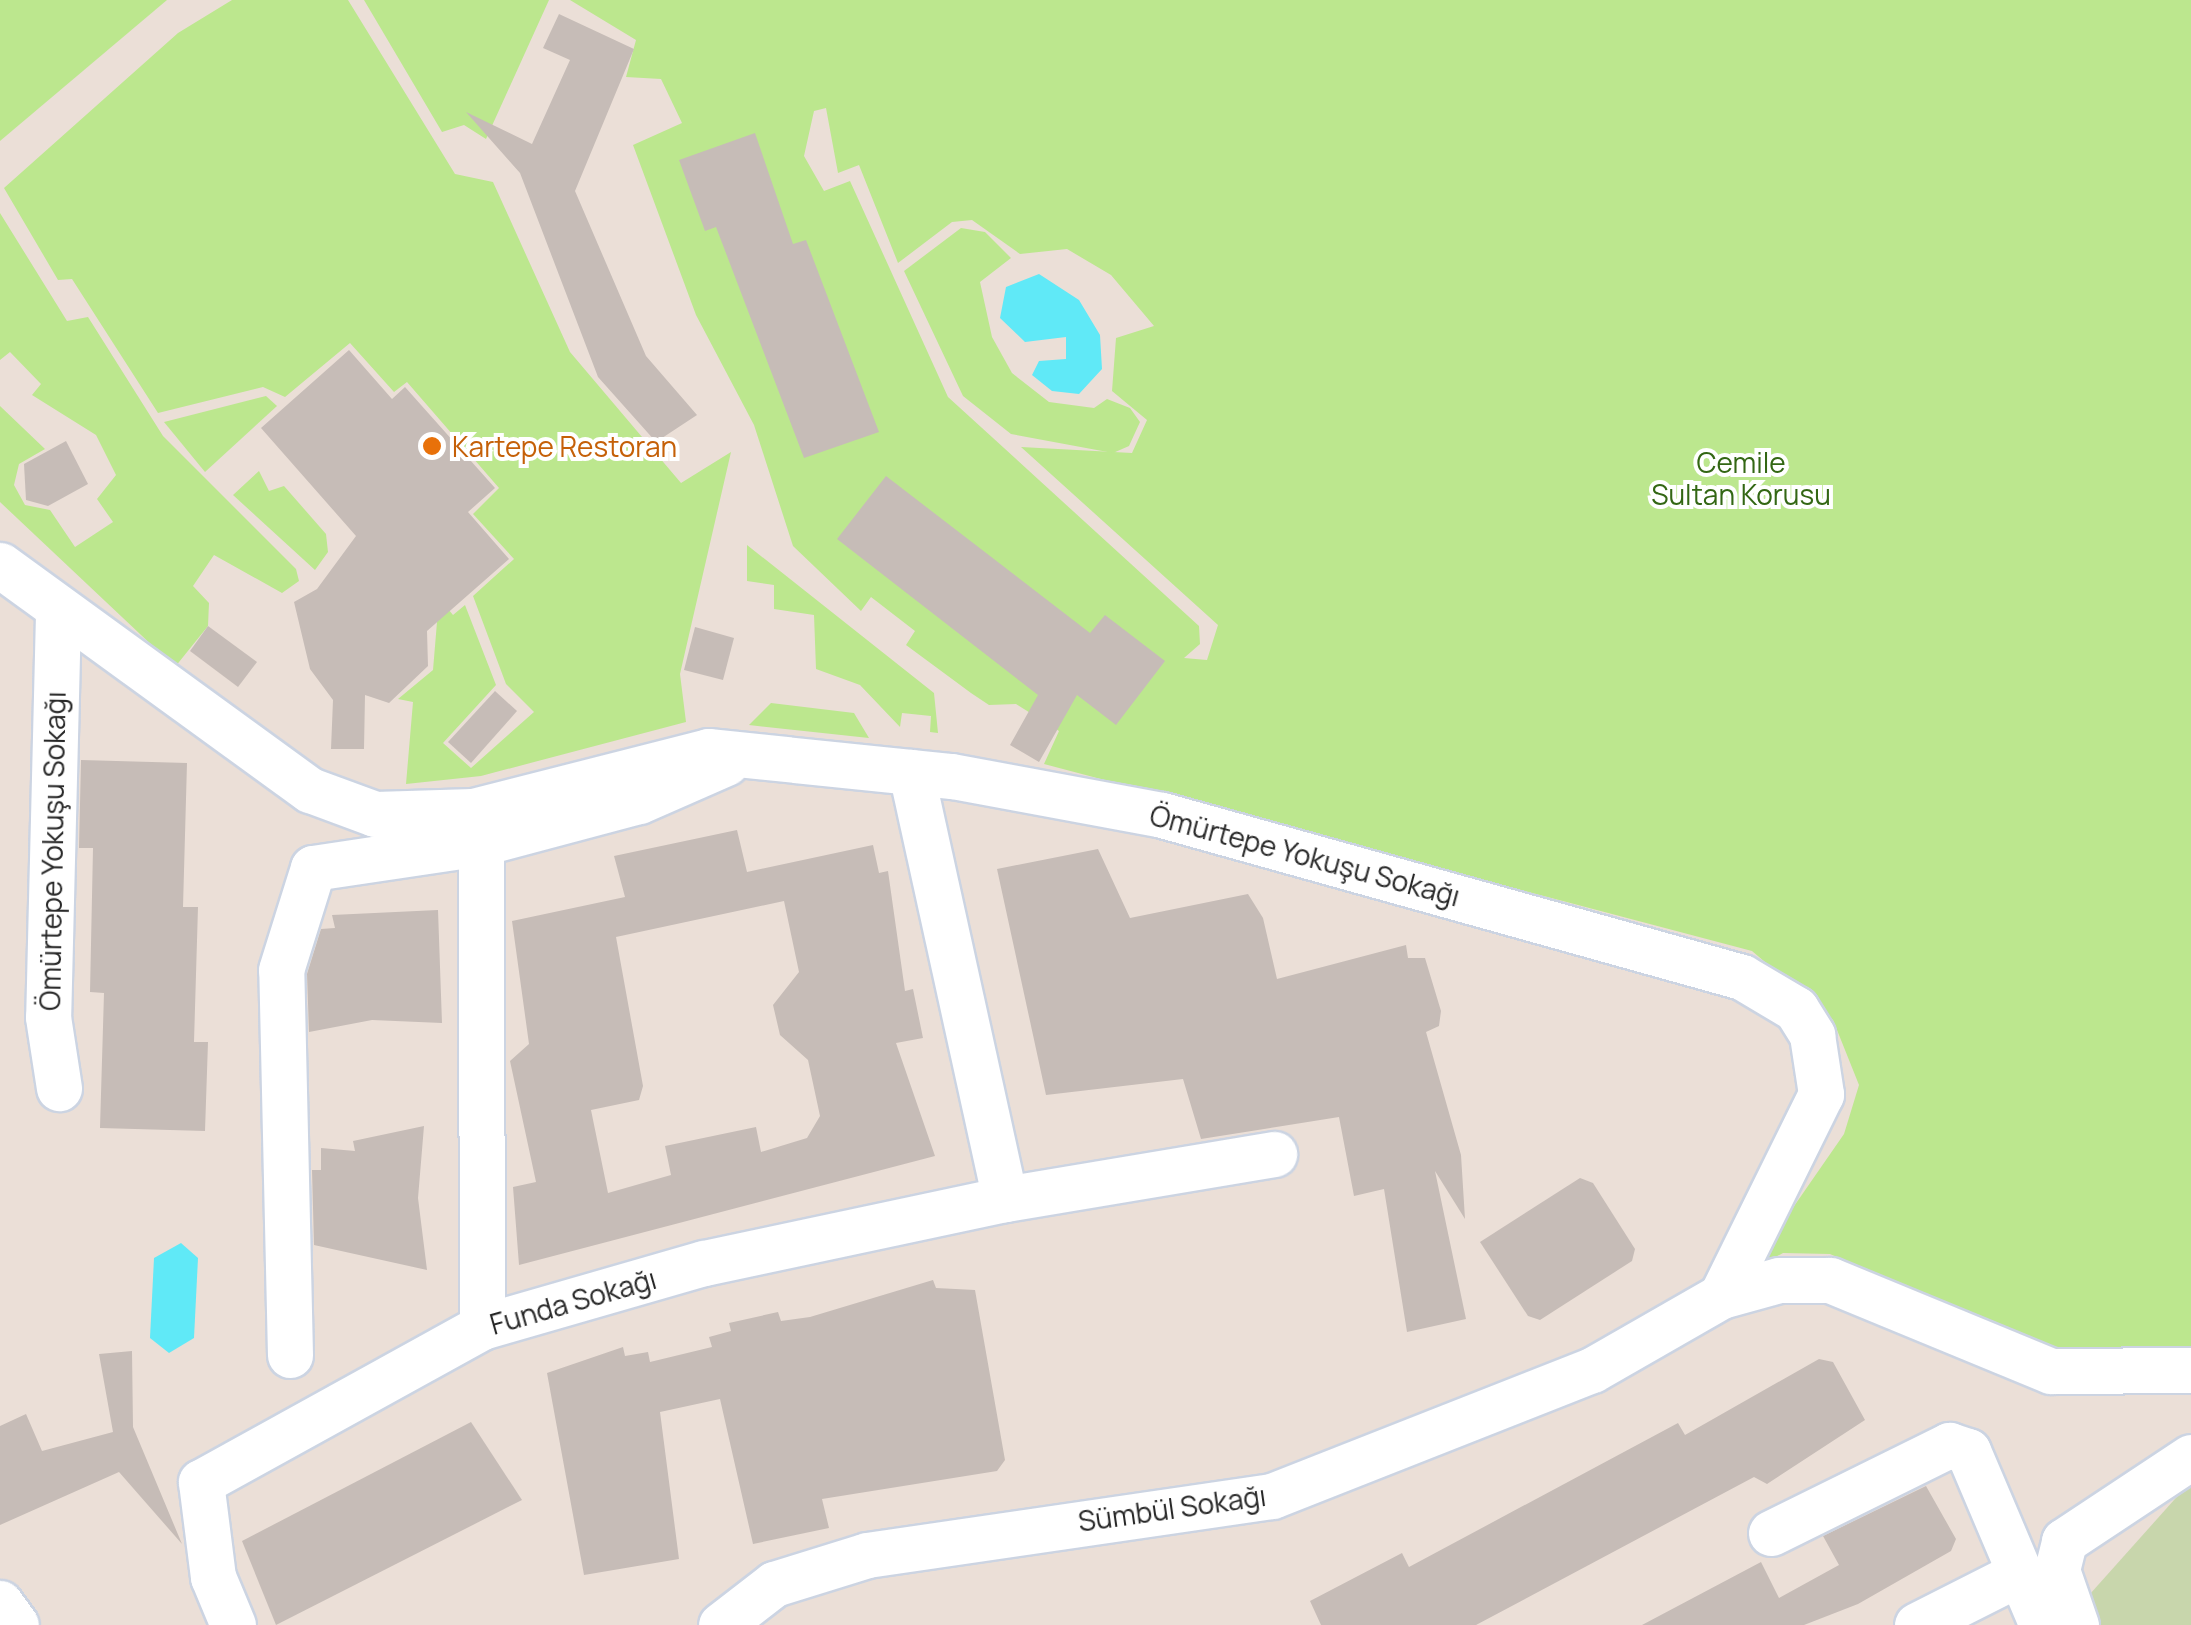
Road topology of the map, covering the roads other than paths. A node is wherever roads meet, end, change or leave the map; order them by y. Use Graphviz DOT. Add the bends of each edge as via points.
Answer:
graph roads {
  1 [pos="0,565"];
  2 [pos="58,614"];
  3 [pos="746,754"];
  4 [pos="911,772"];
  5 [pos="481,843"];
  6 [pos="59,1088"];
  7 [pos="1274,1154"];
  8 [pos="1005,1198"];
  9 [pos="1720,1296"];
  10 [pos="482,1327"];
  11 [pos="290,1355"];
  12 [pos="2191,1370"];
  13 [pos="2191,1456"];
  14 [pos="1770,1533"];
  15 [pos="2020,1574"];
  16 [pos="0,1603"];
  17 [pos="16,1625"];
  18 [pos="233,1625"];
  19 [pos="721,1625"];
  20 [pos="1917,1625"];
  21 [pos="2042,1625"];
  22 [pos="2076,1625"];
  1 -- 2 [label="street, Ömürtepe Yokuşu Sokağı"];
  2 -- 3 [label="street, Ömürtepe Yokuşu Sokağı" via="310,790 376,814 473,811 674,754"];
  2 -- 6 [label="street, Ömürtepe Yokuşu Sokağı" via="48,1017"];
  3 -- 4 [label="street, Ömürtepe Yokuşu Sokağı"];
  3 -- 5 [label="street" via="639,801"];
  4 -- 8 [label="street"];
  4 -- 9 [label="street, Ömürtepe Yokuşu Sokağı" via="1162,815 1772,992 1812,1035 1821,1094"];
  5 -- 10 [label="street"];
  5 -- 11 [label="street" via="313,868 280,970"];
  7 -- 8 [label="street, Funda Sokağı"];
  8 -- 10 [label="street, Funda Sokağı" via="704,1263"];
  9 -- 12 [label="street" via="1779,1280 1830,1280 2051,1371"];
  9 -- 19 [label="street, Sümbül Sokağı" via="1592,1370 1272,1496 867,1555 774,1584"];
  10 -- 18 [label="street, Funda Sokağı" via="201,1482 213,1577"];
  13 -- 22 [label="street" via="2064,1541 2057,1570"];
  14 -- 15 [label="street" via="1948,1446 1968,1451"];
  15 -- 20 [label="street"];
  15 -- 21 [label="street"];
  16 -- 17 [label="street"];
}
